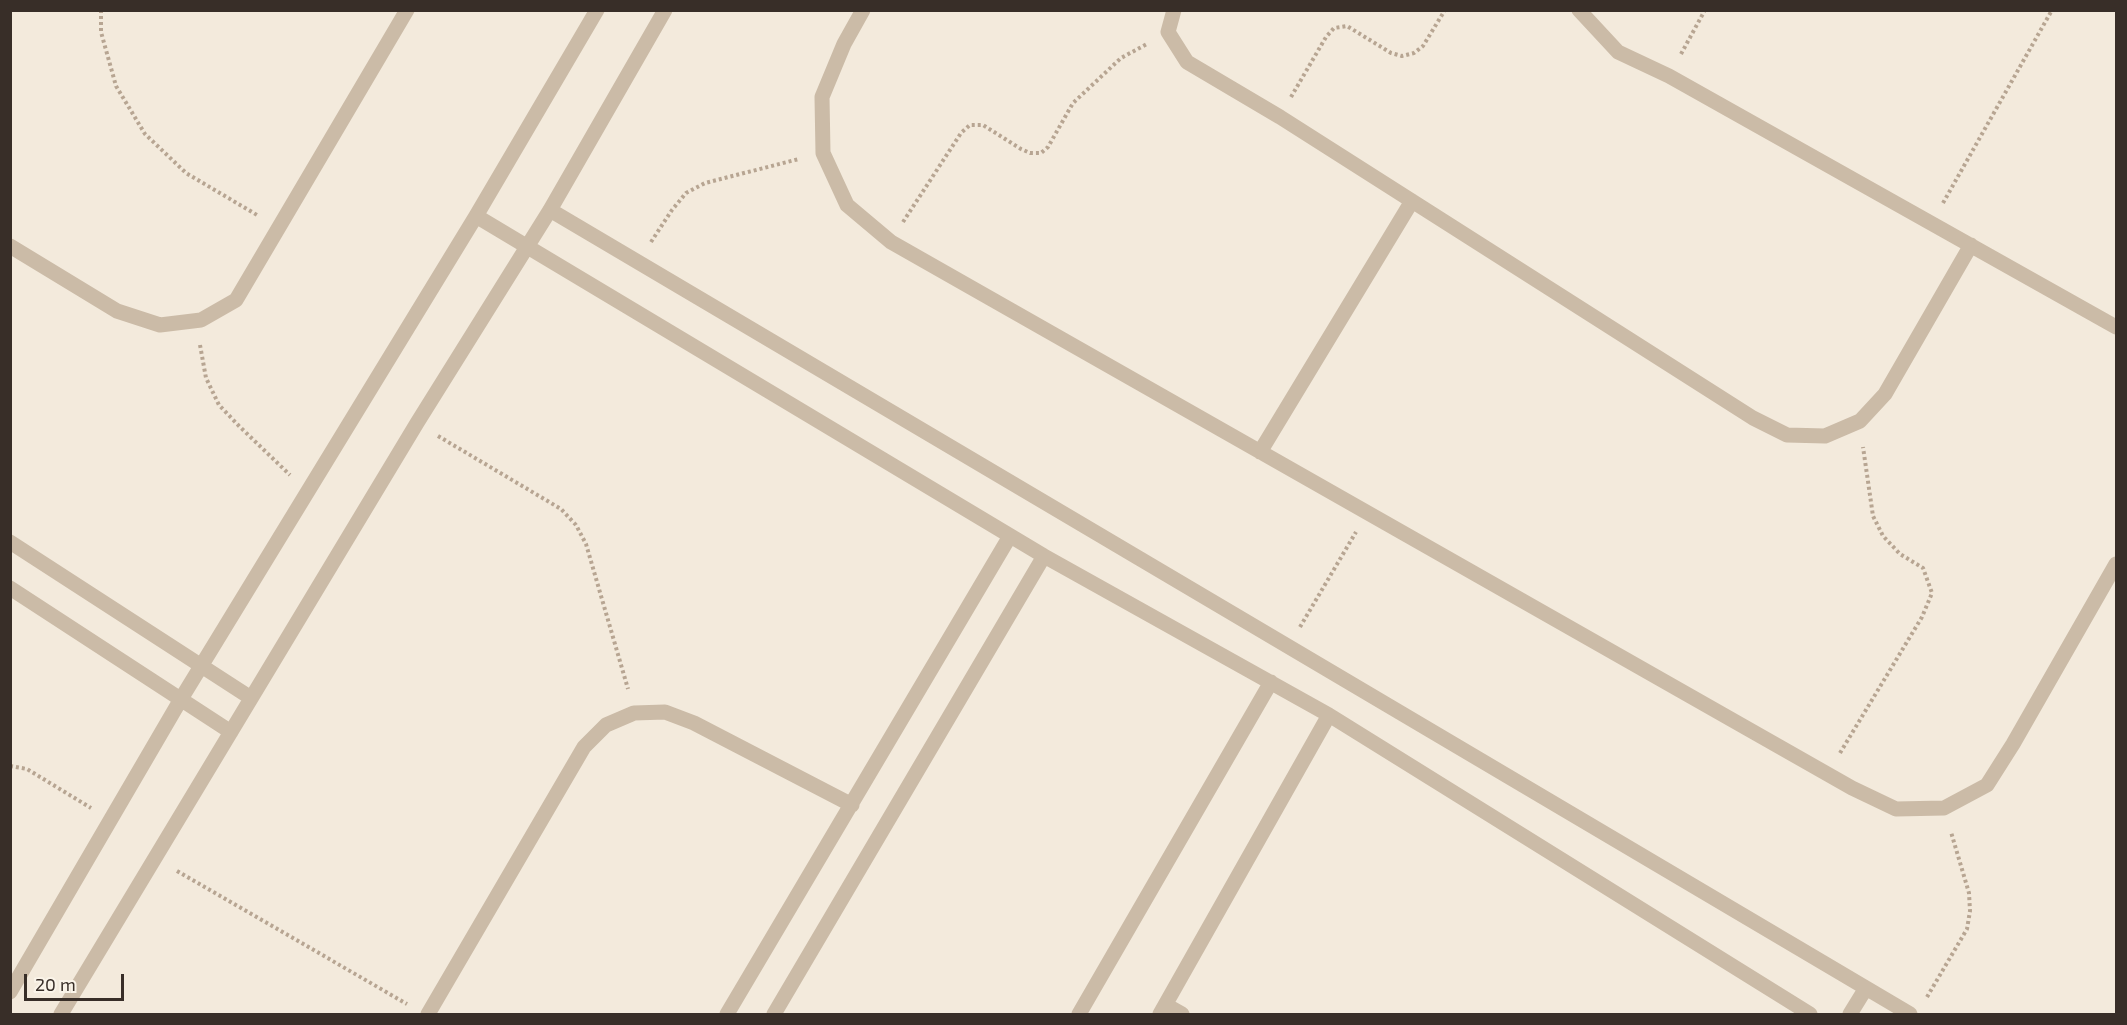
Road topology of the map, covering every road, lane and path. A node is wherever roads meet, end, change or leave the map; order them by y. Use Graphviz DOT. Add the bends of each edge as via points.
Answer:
graph roads {
  1 [pos="100,10"];
  2 [pos="406,10"];
  3 [pos="597,10"];
  4 [pos="665,10"];
  5 [pos="863,10"];
  6 [pos="1173,10"];
  7 [pos="1445,10"];
  8 [pos="1580,10"];
  9 [pos="1705,10"];
  10 [pos="2052,10"];
  11 [pos="1168,32"];
  12 [pos="1669,76"];
  13 [pos="1280,117"];
  14 [pos="823,153"];
  15 [pos="1412,201"];
  16 [pos="550,210"];
  17 [pos="476,216"];
  18 [pos="1932,222"];
  19 [pos="279,228"];
  20 [pos="891,242"];
  21 [pos="1971,245"];
  22 [pos="10,246"];
  23 [pos="526,246"];
  24 [pos="637,262"];
  25 [pos="201,320"];
  26 [pos="2116,327"];
  27 [pos="1860,421"];
  28 [pos="417,423"];
  29 [pos="1260,452"];
  30 [pos="307,492"];
  31 [pos="1367,514"];
  32 [pos="1010,536"];
  33 [pos="10,542"];
  34 [pos="1044,556"];
  35 [pos="2116,564"];
  36 [pos="10,588"];
  37 [pos="1289,646"];
  38 [pos="202,666"];
  39 [pos="1271,682"];
  40 [pos="251,698"];
  41 [pos="181,699"];
  42 [pos="634,713"];
  43 [pos="1329,715"];
  44 [pos="231,732"];
  45 [pos="10,766"];
  46 [pos="1827,774"];
  47 [pos="852,805"];
  48 [pos="1944,808"];
  49 [pos="111,820"];
  50 [pos="155,858"];
  51 [pos="1866,988"];
  52 [pos="10,992"];
  53 [pos="1163,1010"];
  54 [pos="1916,1010"];
  55 [pos="422,1012"];
  56 [pos="61,1014"];
  57 [pos="727,1014"];
  58 [pos="774,1014"];
  59 [pos="1079,1014"];
  60 [pos="1182,1014"];
  61 [pos="1810,1014"];
  62 [pos="1850,1014"];
  1 -- 19 [label="path" via="101,32 116,86 145,134 186,173"];
  2 -- 19 [label="street"];
  3 -- 17 [label="street"];
  4 -- 16 [label="street"];
  5 -- 14 [label="street" via="822,97"];
  6 -- 11 [label="street"];
  7 -- 13 [label="path" via="1423,46 1402,56 1347,26 1335,28"];
  8 -- 12 [label="street" via="1618,52"];
  9 -- 12 [label="path"];
  10 -- 18 [label="path"];
  11 -- 13 [label="street" via="1187,62"];
  11 -- 20 [label="path" via="1121,58 1094,82 1073,103 1041,153 1021,149 983,124 970,125"];
  12 -- 18 [label="street"];
  13 -- 15 [label="street"];
  14 -- 20 [label="street" via="848,205"];
  14 -- 24 [label="path" via="705,183 686,194"];
  15 -- 27 [label="street" via="1753,418 1787,435 1825,436"];
  15 -- 29 [label="street"];
  16 -- 23 [label="street"];
  16 -- 24 [label="street"];
  17 -- 23 [label="street"];
  17 -- 30 [label="street"];
  18 -- 21 [label="street"];
  19 -- 25 [label="street" via="236,300"];
  20 -- 29 [label="street"];
  21 -- 26 [label="street"];
  21 -- 27 [label="street" via="1886,394"];
  22 -- 25 [label="street" via="117,311 160,325"];
  23 -- 28 [label="street"];
  23 -- 32 [label="street"];
  24 -- 37 [label="street"];
  25 -- 30 [label="path" via="200,350 206,378 219,405"];
  27 -- 46 [label="path" via="1873,516 1883,536 1900,554 1923,568 1932,592 1922,617"];
  28 -- 40 [label="street"];
  28 -- 42 [label="path" via="561,509 576,525 586,544"];
  29 -- 31 [label="street"];
  30 -- 38 [label="street"];
  31 -- 37 [label="path"];
  31 -- 46 [label="street"];
  32 -- 34 [label="street"];
  32 -- 47 [label="street"];
  33 -- 38 [label="street"];
  34 -- 39 [label="street"];
  34 -- 58 [label="street"];
  35 -- 48 [label="street" via="1987,785"];
  36 -- 41 [label="street"];
  37 -- 51 [label="street"];
  38 -- 40 [label="street"];
  38 -- 41 [label="street"];
  39 -- 43 [label="street"];
  39 -- 59 [label="street"];
  40 -- 44 [label="street"];
  41 -- 44 [label="street"];
  41 -- 49 [label="street"];
  42 -- 47 [label="street" via="665,712 694,723"];
  42 -- 55 [label="street" via="606,725 584,747"];
  43 -- 53 [label="street"];
  43 -- 61 [label="street"];
  44 -- 50 [label="street"];
  45 -- 49 [label="path" via="27,769"];
  46 -- 48 [label="street" via="1896,809"];
  47 -- 57 [label="street"];
  48 -- 54 [label="path" via="1969,893 1970,911 1967,929"];
  49 -- 52 [label="street"];
  50 -- 55 [label="path"];
  50 -- 56 [label="street"];
  51 -- 54 [label="street"];
  51 -- 62 [label="street"];
  53 -- 60 [label="street"];
}
